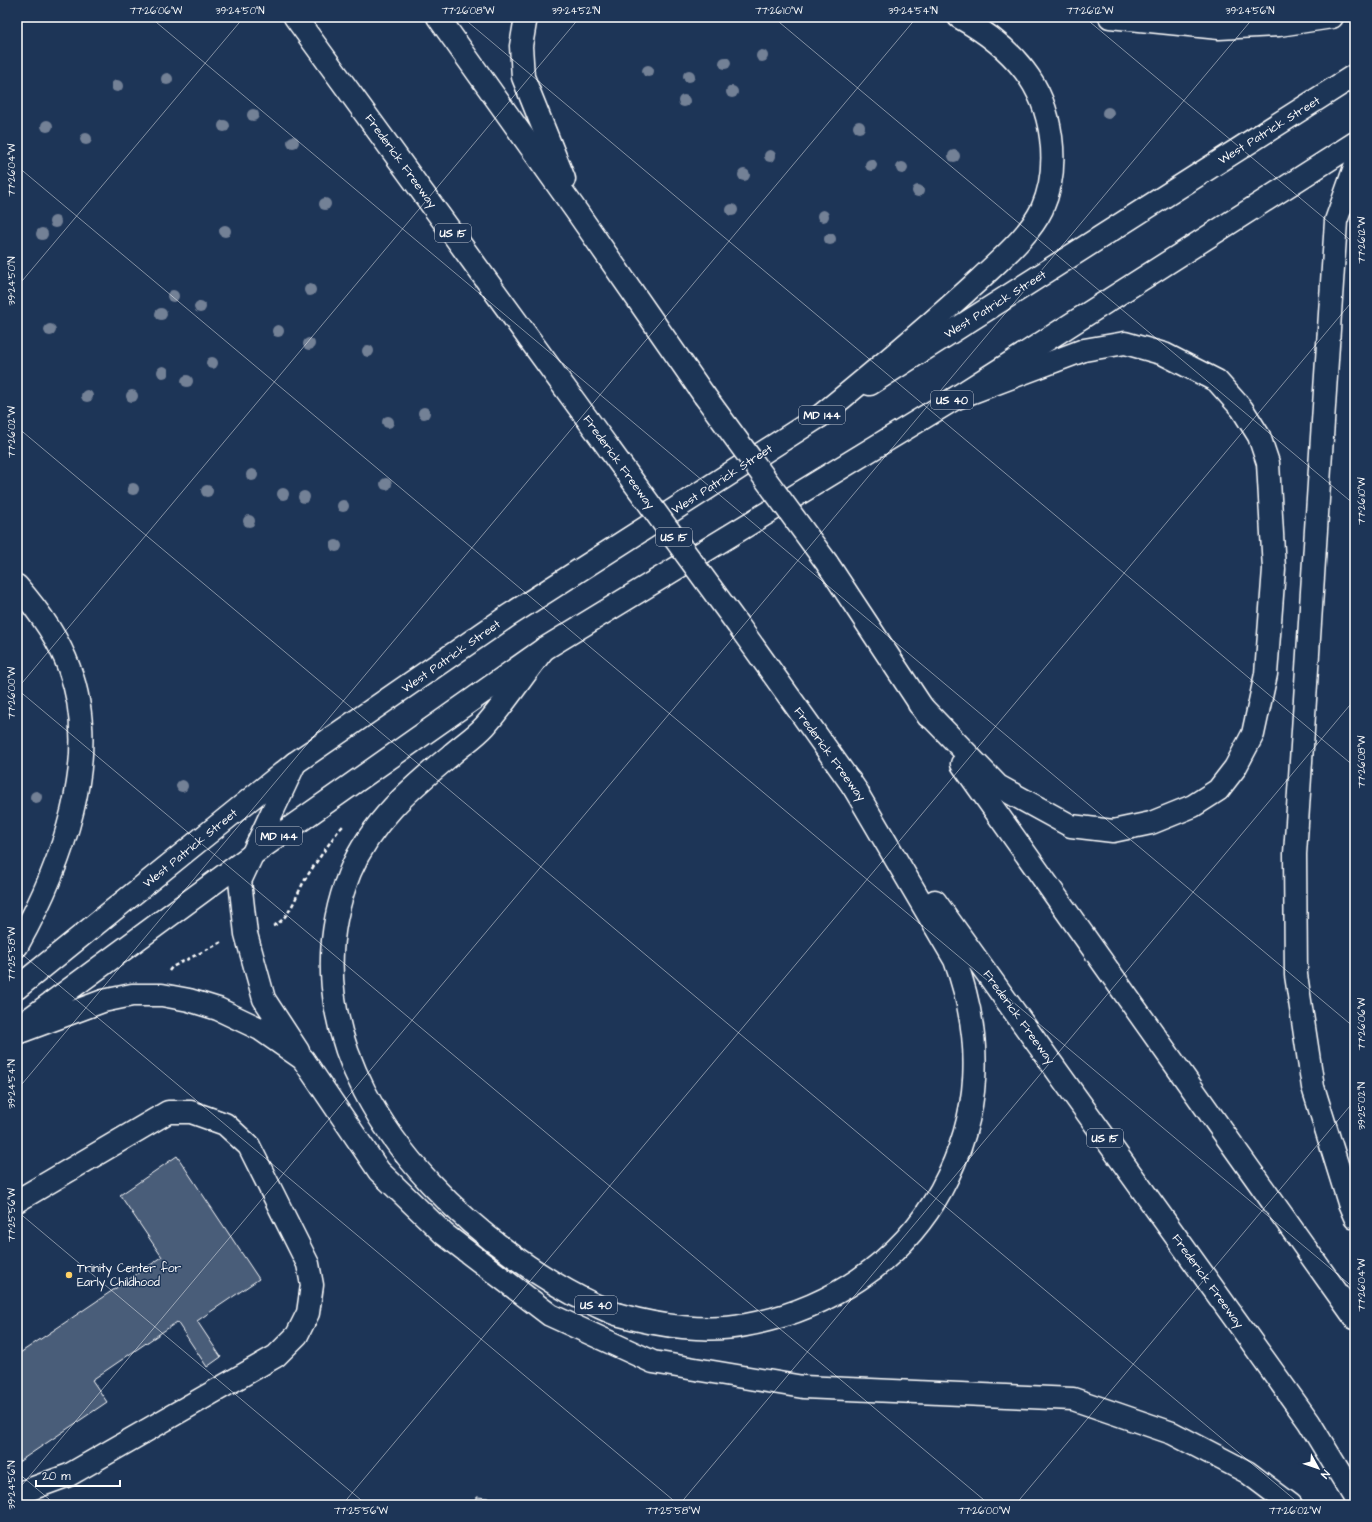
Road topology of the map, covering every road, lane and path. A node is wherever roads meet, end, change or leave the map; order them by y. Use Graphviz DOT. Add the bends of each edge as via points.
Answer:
graph roads {
  1 [pos="296,17"];
  2 [pos="438,17"];
  3 [pos="526,17"];
  4 [pos="959,17"];
  5 [pos="1110,17"];
  6 [pos="1332,17"];
  7 [pos="1355,75"];
  8 [pos="1355,143"];
  9 [pos="1355,167"];
  10 [pos="577,212"];
  11 [pos="954,399"];
  12 [pos="819,417"];
  13 [pos="17,586"];
  14 [pos="544,649"];
  15 [pos="919,704"];
  16 [pos="295,763"];
  17 [pos="850,782"];
  18 [pos="348,822"];
  19 [pos="253,854"];
  20 [pos="273,926"];
  21 [pos="227,940"];
  22 [pos="17,946"];
  23 [pos="166,977"];
  24 [pos="17,988"];
  25 [pos="17,1028"];
  26 [pos="17,1034"];
  27 [pos="303,1059"];
  28 [pos="17,1201"];
  29 [pos="1355,1217"];
  30 [pos="1355,1318"];
  31 [pos="17,1494"];
  32 [pos="1355,1498"];
  33 [pos="1291,1505"];
  1 -- 17 [label="main road, Frederick Freeway / US 15, bridge"];
  2 -- 10 [label="main road"];
  3 -- 10 [label="main road" via="521,46 523,77"];
  4 -- 12 [label="main road" via="1007,50 1025,72 1040,98 1052,133 1052,170 1042,209 1020,241 932,324"];
  5 -- 6 [label="main road" via="1219,28 1279,25"];
  7 -- 12 [label="main road, West Patrick Street / MD 144"];
  8 -- 11 [label="main road, US 40"];
  9 -- 29 [label="main road" via="1336,221 1295,861 1296,976 1313,1087"];
  10 -- 15 [label="main road, bridge" via="704,395 827,563"];
  11 -- 14 [label="main road, US 40"];
  11 -- 15 [label="main road" via="1084,350 1124,343 1164,354 1217,381 1242,409 1259,436 1268,463 1274,569 1266,674 1252,734 1235,768 1218,790 1193,806 1151,823 1113,832 1071,826 998,786"];
  12 -- 16 [label="main road, West Patrick Street / MD 144" via="508,616"];
  13 -- 22 [label="main road" via="53,635 69,668 76,696 81,749 75,803 54,868 30,924"];
  14 -- 17 [label="main road, US 40" via="484,727 409,790 383,816 366,840 351,871 337,912 333,947 333,989 341,1033 356,1076 374,1110 396,1142 432,1185 471,1222 528,1267 564,1290 618,1315 677,1326 715,1328 744,1326 793,1313 821,1302 845,1290 871,1271 912,1232 934,1203 951,1171 971,1112 975,1080 973,1031 965,986 955,960"];
  14 -- 19 [label="main road, MD 144"];
  15 -- 30 [label="main road"];
  16 -- 19 [label="main road"];
  16 -- 24 [label="main road, West Patrick Street / MD 144"];
  17 -- 32 [label="main road, Frederick Freeway / US 15" via="1309,1422"];
  18 -- 20 [label="path" via="338,831 309,873 296,901 280,923"];
  19 -- 25 [label="main road, MD 144"];
  19 -- 27 [label="main road" via="240,880 246,934 264,999"];
  21 -- 23 [label="path" via="172,967"];
  26 -- 27 [label="main road" via="103,1001 132,995 162,995 218,1009 260,1029"];
  27 -- 33 [label="main road" via="379,1172 444,1234 550,1315 653,1362 803,1387 1073,1399 1172,1434 1247,1472"];
  28 -- 31 [label="main road" via="168,1112 191,1112 225,1124 249,1146 308,1264 312,1284 308,1313 297,1335 276,1356 68,1475"];
}
